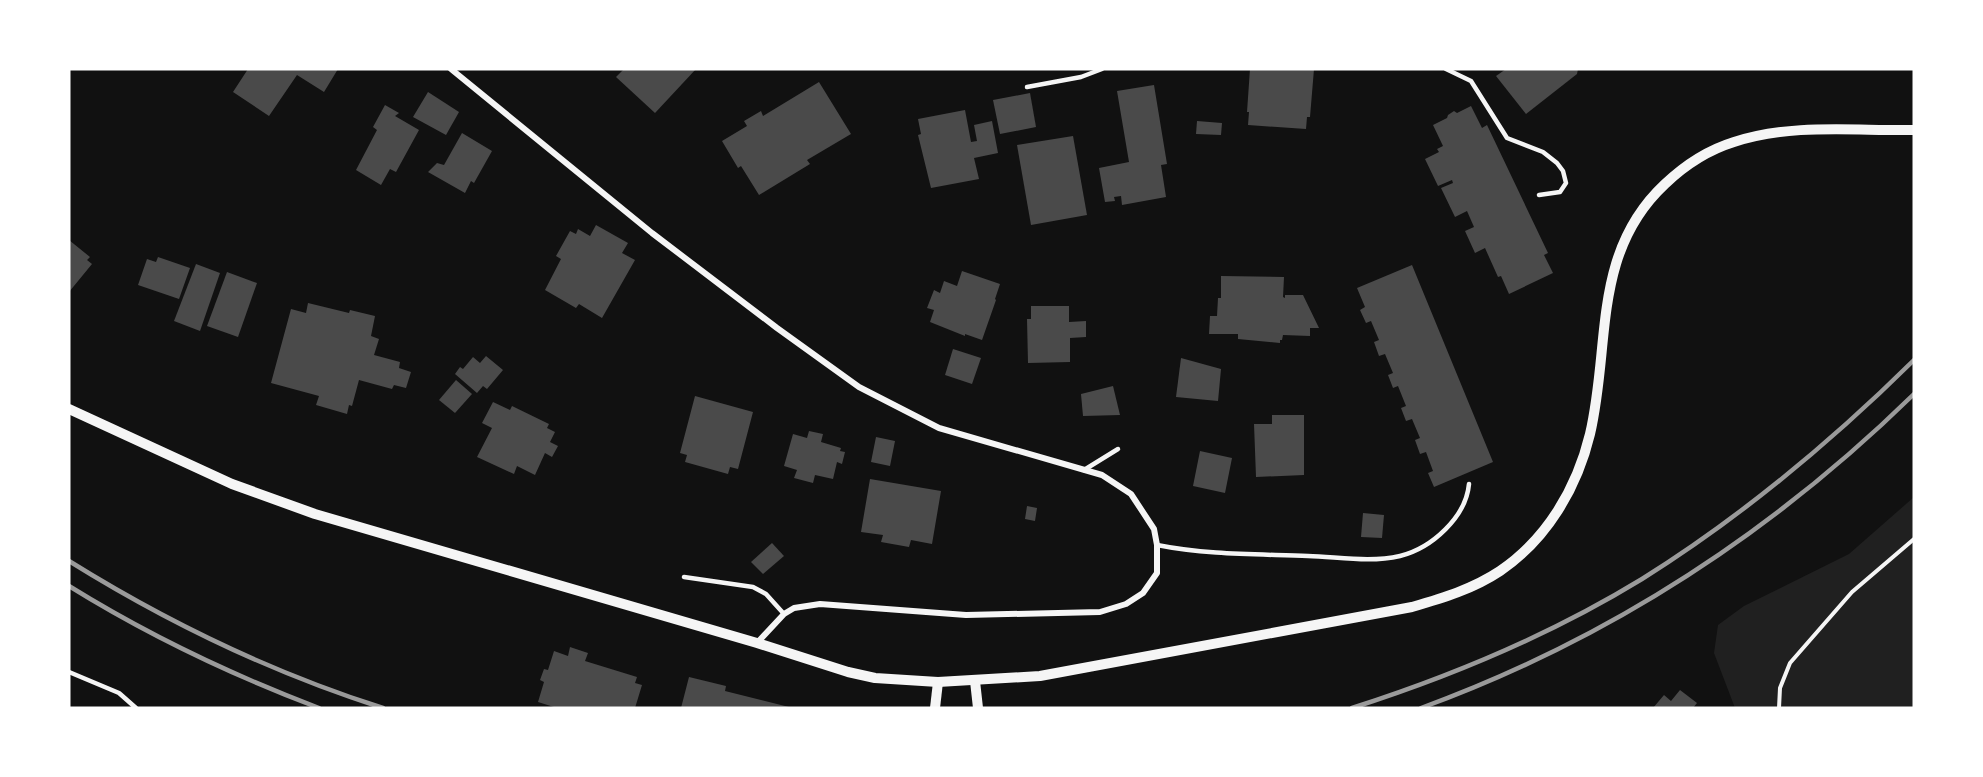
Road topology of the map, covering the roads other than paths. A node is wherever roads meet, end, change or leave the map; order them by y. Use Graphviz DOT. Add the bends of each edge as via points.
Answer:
graph roads {
  1 [pos="451,69"];
  2 [pos="1102,69"];
  3 [pos="1446,69"];
  4 [pos="1027,87"];
  5 [pos="1914,130"];
  6 [pos="1539,195"];
  7 [pos="69,409"];
  8 [pos="1118,449"];
  9 [pos="1084,470"];
  10 [pos="1469,484"];
  11 [pos="1157,545"];
  12 [pos="684,577"];
  13 [pos="784,614"];
  14 [pos="757,643"];
  15 [pos="69,672"];
  16 [pos="975,681"];
  17 [pos="938,682"];
  18 [pos="136,708"];
  19 [pos="935,708"];
  20 [pos="978,708"];
  1 -- 9 [label="street" via="661,239 859,387 939,428"];
  2 -- 4 [label="lane"];
  3 -- 6 [label="lane" via="1472,81 1507,138 1557,162 1566,183 1560,192"];
  5 -- 16 [label="street" via="1800,129 1754,136 1712,150 1656,192 1628,231 1612,276 1594,412 1573,484 1550,523 1500,571 1460,592 1412,607 1062,673"];
  7 -- 14 [label="street" via="232,484 315,514"];
  8 -- 9 [label="lane"];
  9 -- 11 [label="street" via="1102,475 1131,494 1154,529"];
  10 -- 11 [label="lane" via="1468,495 1448,528 1429,544 1401,555 1370,560 1191,552"];
  11 -- 13 [label="street" via="1157,573 1143,593 1126,604 1100,612 966,615 820,604 794,608"];
  12 -- 13 [label="lane" via="753,587 766,594"];
  13 -- 14 [label="street"];
  14 -- 17 [label="street" via="848,672"];
  15 -- 18 [label="lane" via="119,693"];
  16 -- 17 [label="street"];
  16 -- 20 [label="street"];
  17 -- 19 [label="street"];
}
